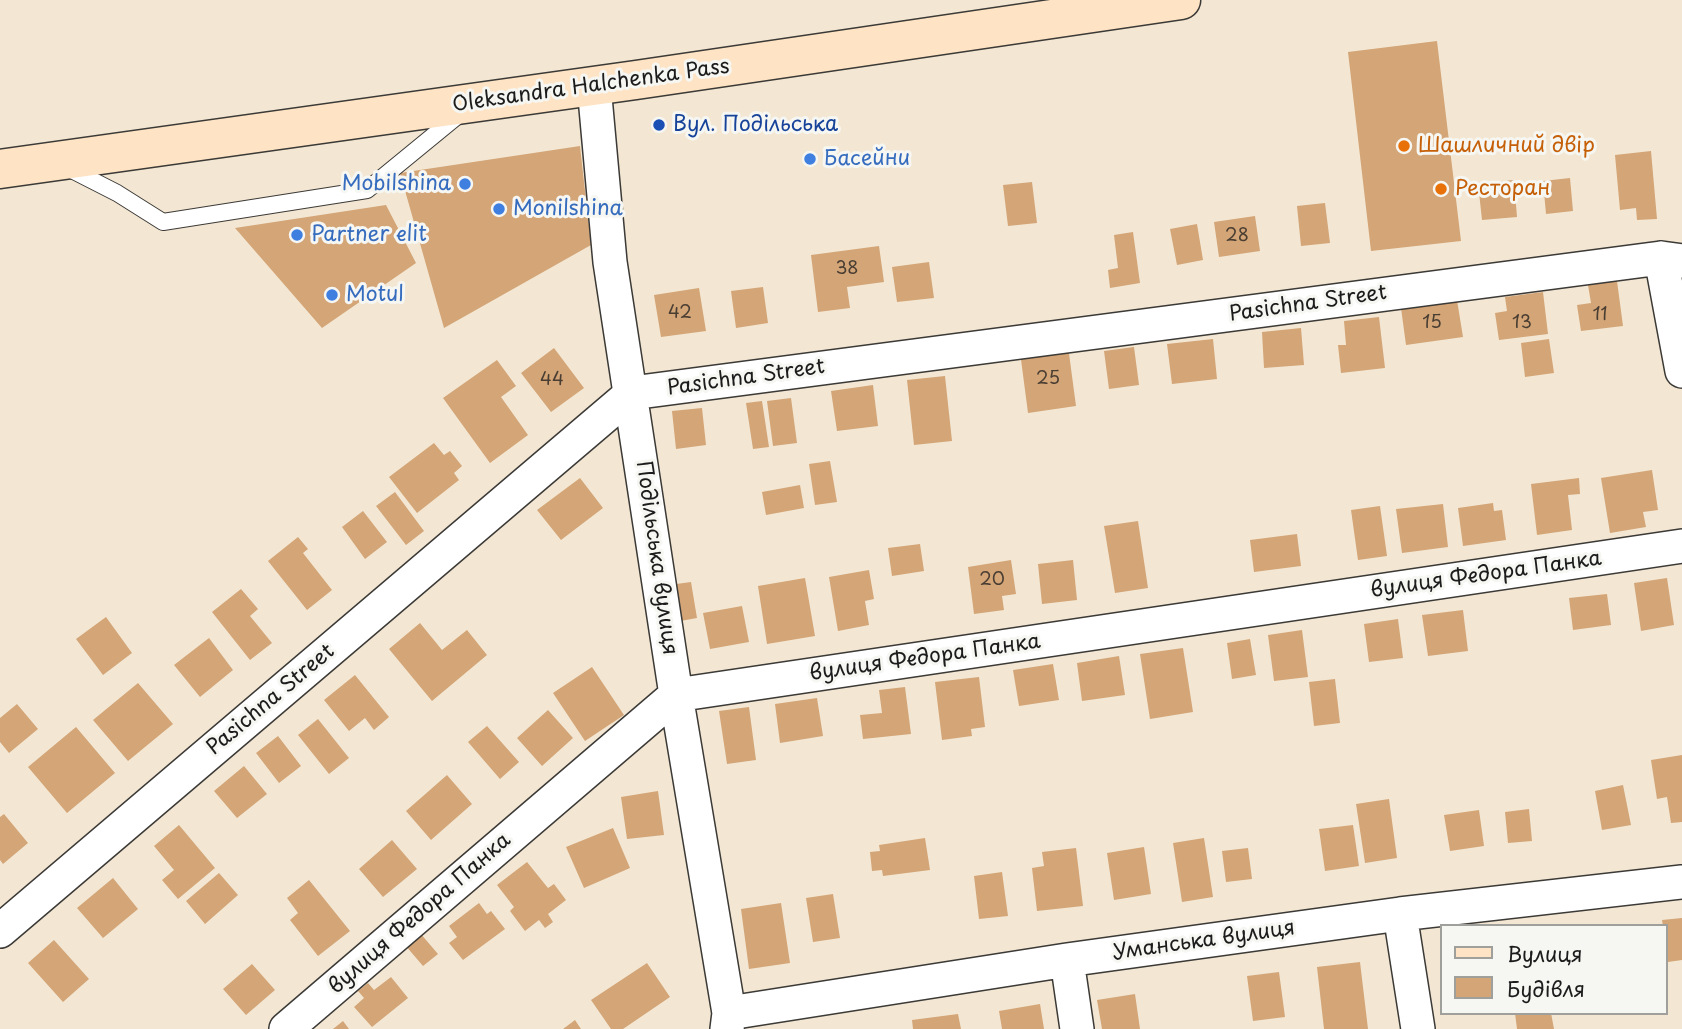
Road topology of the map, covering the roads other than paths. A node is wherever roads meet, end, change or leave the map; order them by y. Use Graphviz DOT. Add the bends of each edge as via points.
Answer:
graph roads {
  1 [pos="1181,0"];
  2 [pos="594,86"];
  3 [pos="473,103"];
  4 [pos="55,161"];
  5 [pos="0,169"];
  6 [pos="1672,259"];
  7 [pos="1682,371"];
  8 [pos="632,393"];
  9 [pos="1682,546"];
  10 [pos="676,695"];
  11 [pos="1682,882"];
  12 [pos="1400,914"];
  13 [pos="0,931"];
  14 [pos="1067,960"];
  15 [pos="728,1021"];
  16 [pos="286,1029"];
  17 [pos="1077,1029"];
  18 [pos="1418,1029"];
  1 -- 2 [label="main road, Oleksandra Halchenka Pass"];
  2 -- 3 [label="main road, Oleksandra Halchenka Pass"];
  2 -- 8 [label="street, Подільська вулиця" via="610,262"];
  3 -- 4 [label="main road, Oleksandra Halchenka Pass"];
  3 -- 4 [label="lane" via="367,190 163,222"];
  4 -- 5 [label="main road, Oleksandra Halchenka Pass"];
  6 -- 7 [label="street"];
  6 -- 8 [label="street, Pasichna Street"];
  8 -- 10 [label="street, Подільська вулиця"];
  8 -- 13 [label="street, Pasichna Street"];
  9 -- 10 [label="street, вулиця Федора Панка"];
  10 -- 15 [label="street, Подільська вулиця"];
  10 -- 16 [label="street, вулиця Федора Панка"];
  11 -- 12 [label="street, Уманська вулиця"];
  12 -- 14 [label="street, Уманська вулиця"];
  12 -- 18 [label="street"];
  14 -- 15 [label="street, Уманська вулиця"];
  14 -- 17 [label="street"];
}
